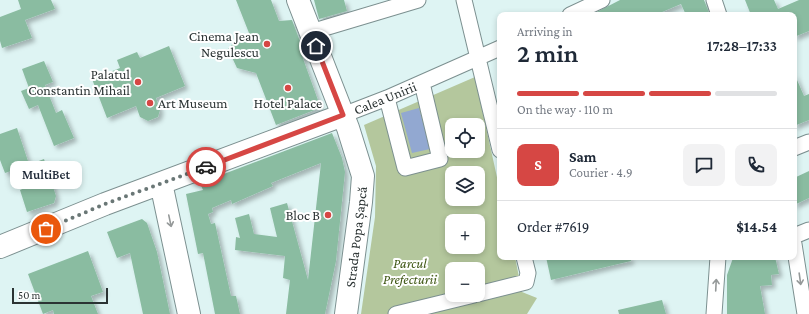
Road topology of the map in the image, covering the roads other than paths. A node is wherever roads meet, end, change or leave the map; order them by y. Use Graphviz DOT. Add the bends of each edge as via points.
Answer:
graph roads {
  1 [pos="298,0"];
  2 [pos="418,0"];
  3 [pos="464,0"];
  4 [pos="602,0"];
  5 [pos="714,0"];
  6 [pos="576,12"];
  7 [pos="718,12"];
  8 [pos="311,32"];
  9 [pos="497,49"];
  10 [pos="479,58"];
  11 [pos="422,83"];
  12 [pos="387,98"];
  13 [pos="343,115"];
  14 [pos="497,137"];
  15 [pos="809,142"];
  16 [pos="797,147"];
  17 [pos="161,183"];
  18 [pos="809,230"];
  19 [pos="797,235"];
  20 [pos="0,247"];
  21 [pos="525,260"];
  22 [pos="718,260"];
  23 [pos="797,260"];
  24 [pos="485,292"];
  25 [pos="445,302"];
  26 [pos="189,314"];
  27 [pos="346,314"];
  28 [pos="396,314"];
  29 [pos="714,314"];
  30 [pos="805,314"];
  1 -- 8 [label="main road, Strada Popa Șapcă"];
  2 -- 8 [label="street"];
  3 -- 10 [label="street"];
  4 -- 6 [label="street"];
  5 -- 7 [label="street"];
  8 -- 13 [label="main road, Strada Popa Șapcă"];
  9 -- 10 [label="street, Calea Unirii"];
  10 -- 11 [label="street, Calea Unirii"];
  10 -- 14 [label="street"];
  11 -- 12 [label="street, Calea Unirii"];
  11 -- 12 [label="street" via="440,159 405,168"];
  12 -- 13 [label="street, Calea Unirii"];
  13 -- 17 [label="main road, Calea Unirii"];
  13 -- 27 [label="main road, Strada Popa Șapcă" via="363,176"];
  15 -- 16 [label="street"];
  17 -- 20 [label="main road, Calea Unirii"];
  17 -- 26 [label="main road, one-way"];
  18 -- 19 [label="street"];
  21 -- 24 [label="street" via="528,273 526,282"];
  29 -- 22 [label="street, one-way"];
  23 -- 30 [label="street, one-way"];
  25 -- 28 [label="street"];
}
